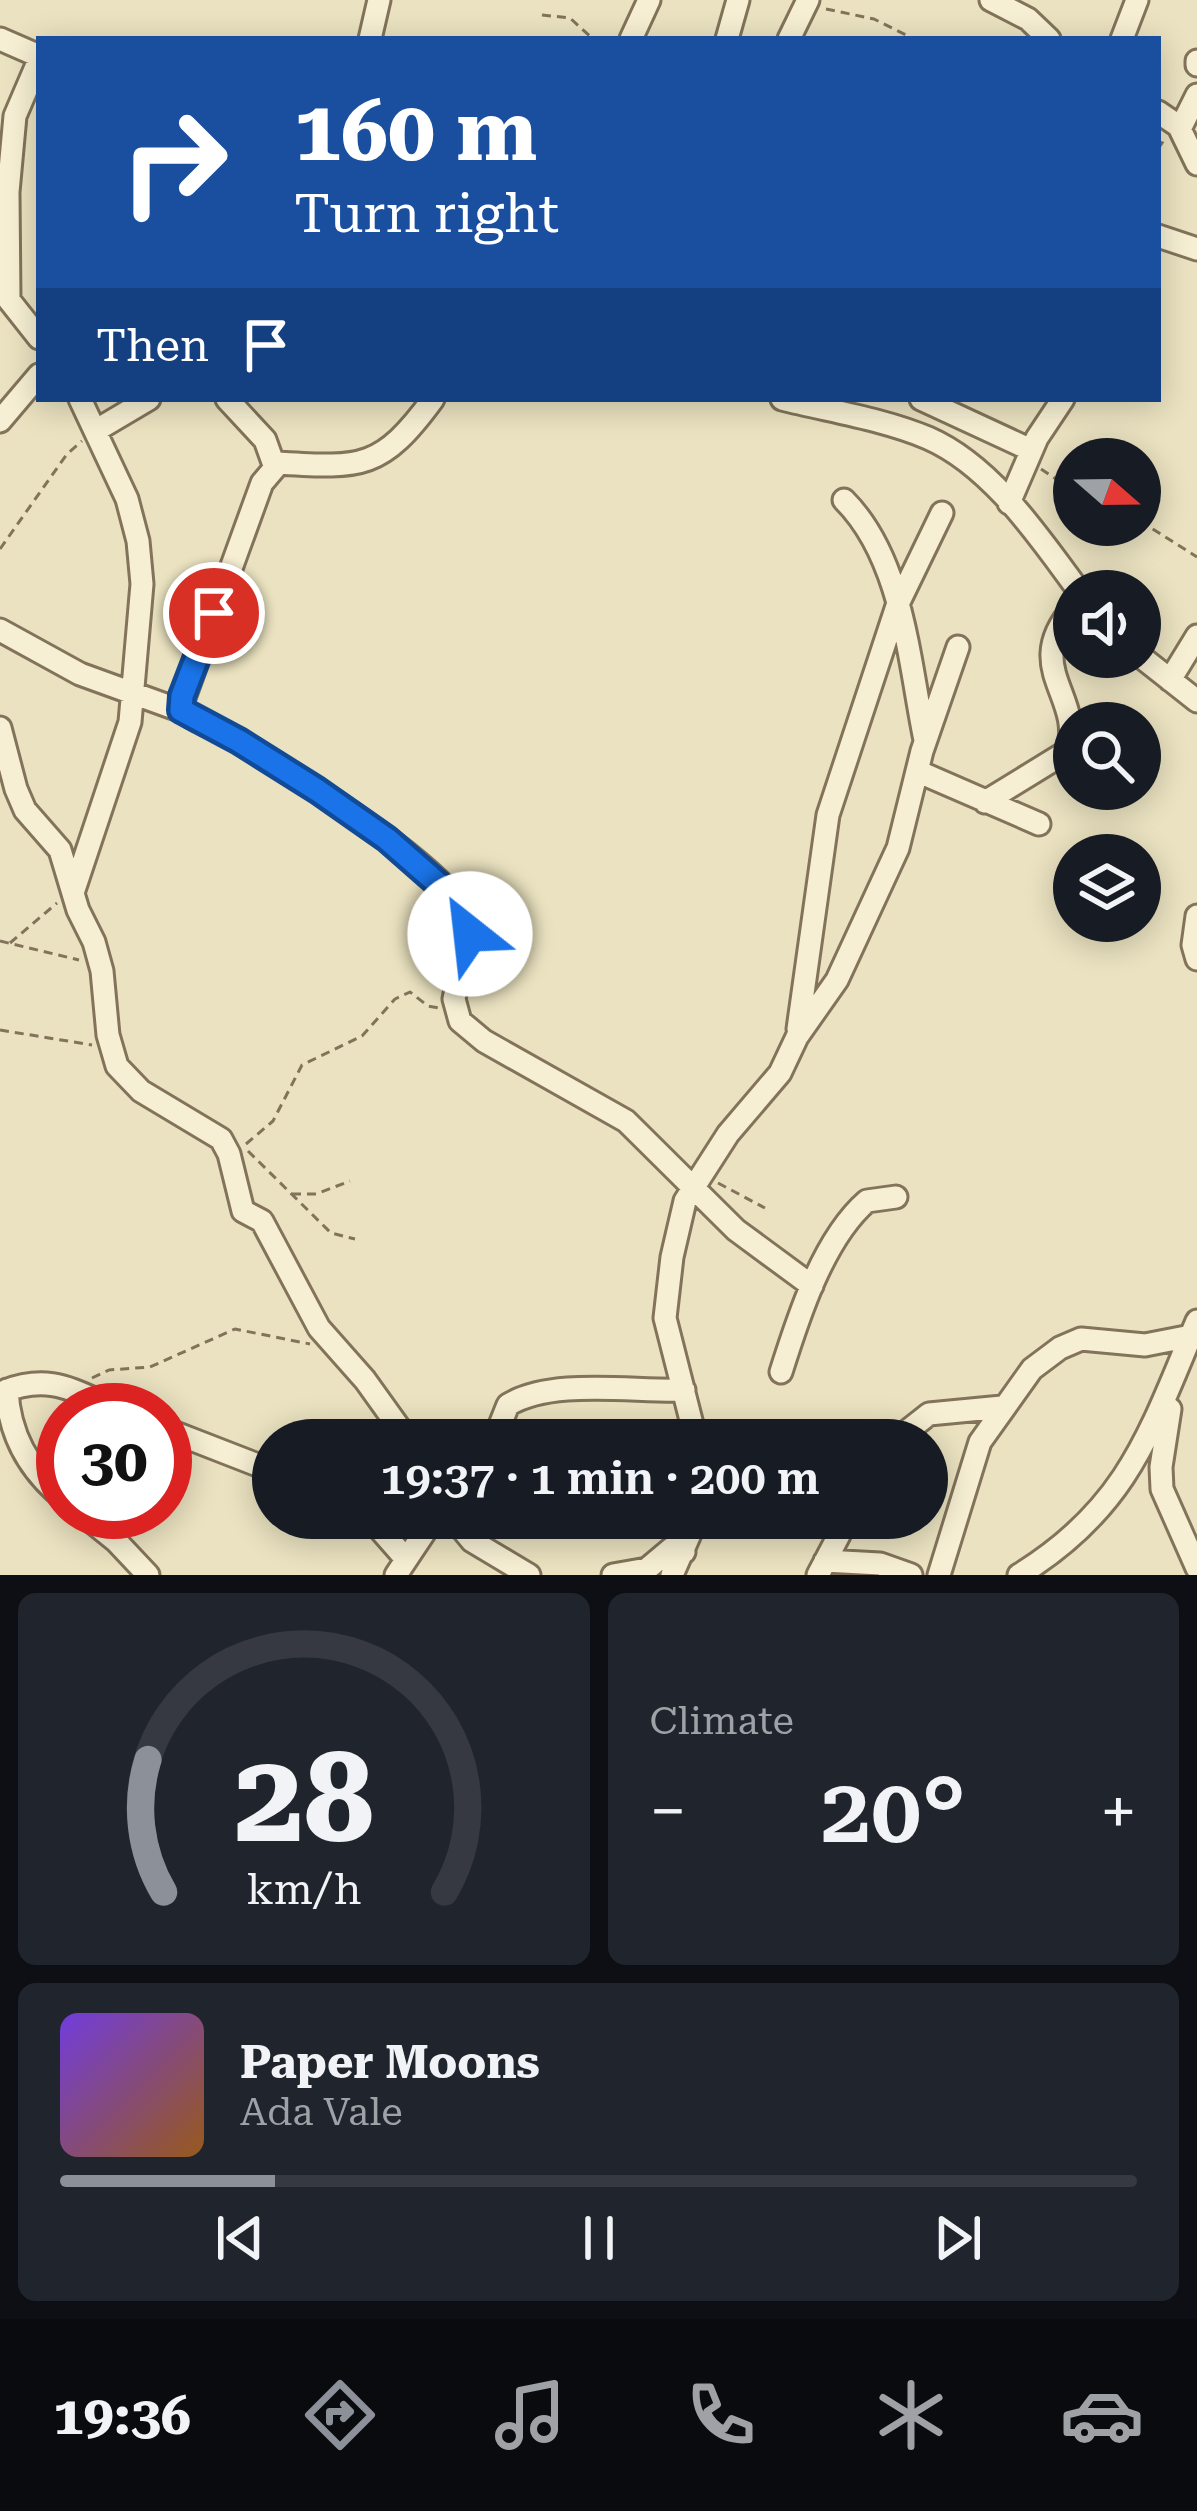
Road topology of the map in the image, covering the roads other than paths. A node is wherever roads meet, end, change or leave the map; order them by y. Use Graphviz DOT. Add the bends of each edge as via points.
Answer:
graph roads {
  1 [pos="379,0"];
  2 [pos="649,0"];
  3 [pos="738,0"];
  4 [pos="991,0"];
  5 [pos="1137,0"];
  6 [pos="806,3"];
  7 [pos="371,36"];
  8 [pos="632,36"];
  9 [pos="728,36"];
  10 [pos="790,36"];
  11 [pos="1045,36"];
  12 [pos="1123,36"];
  13 [pos="0,39"];
  14 [pos="36,57"];
  15 [pos="36,65"];
  16 [pos="1197,94"];
  17 [pos="1161,114"];
  18 [pos="1180,127"];
  19 [pos="6,146"];
  20 [pos="1197,164"];
  21 [pos="1161,237"];
  22 [pos="1197,249"];
  23 [pos="5,296"];
  24 [pos="36,334"];
  25 [pos="36,379"];
  26 [pos="81,402"];
  27 [pos="143,402"];
  28 [pos="230,402"];
  29 [pos="430,402"];
  30 [pos="793,402"];
  31 [pos="927,402"];
  32 [pos="1062,402"];
  33 [pos="0,421"];
  34 [pos="95,431"];
  35 [pos="1030,454"];
  36 [pos="274,466"];
  37 [pos="844,500"];
  38 [pos="1009,503"];
  39 [pos="942,513"];
  40 [pos="1062,570"];
  41 [pos="897,606"];
  42 [pos="0,630"];
  43 [pos="1197,636"];
  44 [pos="958,647"];
  45 [pos="1161,673"];
  46 [pos="1054,678"];
  47 [pos="1170,680"];
  48 [pos="134,693"];
  49 [pos="1197,701"];
  50 [pos="182,711"];
  51 [pos="1,737"];
  52 [pos="926,741"];
  53 [pos="917,771"];
  54 [pos="985,802"];
  55 [pos="1039,824"];
  56 [pos="75,893"];
  57 [pos="1197,916"];
  58 [pos="1197,958"];
  59 [pos="797,1037"];
  60 [pos="696,1180"];
  61 [pos="896,1197"];
  62 [pos="812,1286"];
  63 [pos="1194,1329"];
  64 [pos="781,1372"];
  65 [pos="1173,1373"];
  66 [pos="36,1384"];
  67 [pos="684,1390"];
  68 [pos="4,1391"];
  69 [pos="1002,1407"];
  70 [pos="393,1419"];
  71 [pos="503,1419"];
  72 [pos="691,1419"];
  73 [pos="922,1419"];
  74 [pos="192,1440"];
  75 [pos="0,1449"];
  76 [pos="252,1463"];
  77 [pos="32,1464"];
  78 [pos="36,1468"];
  79 [pos="114,1539"];
  80 [pos="383,1539"];
  81 [pos="420,1539"];
  82 [pos="470,1539"];
  83 [pos="689,1539"];
  84 [pos="837,1539"];
  85 [pos="683,1552"];
  86 [pos="401,1567"];
  87 [pos="821,1568"];
  88 [pos="1197,1568"];
  89 [pos="148,1575"];
  90 [pos="529,1575"];
  91 [pos="613,1575"];
  92 [pos="673,1575"];
  93 [pos="910,1575"];
  94 [pos="939,1575"];
  95 [pos="1019,1575"];
  1 -- 7 [label="street"];
  2 -- 8 [label="street"];
  3 -- 9 [label="street"];
  4 -- 11 [label="street"];
  5 -- 12 [label="street"];
  6 -- 10 [label="street"];
  13 -- 14 [label="street"];
  15 -- 19 [label="street"];
  16 -- 18 [label="street"];
  17 -- 18 [label="street"];
  18 -- 20 [label="street"];
  19 -- 23 [label="street"];
  21 -- 22 [label="street"];
  23 -- 24 [label="street"];
  25 -- 33 [label="street"];
  26 -- 34 [label="street"];
  27 -- 34 [label="street"];
  28 -- 36 [label="street" via="265,440"];
  29 -- 36 [label="street" via="361,464"];
  30 -- 38 [label="street" via="925,437"];
  31 -- 35 [label="street"];
  32 -- 35 [label="street"];
  34 -- 48 [label="street" via="127,499 141,564"];
  35 -- 38 [label="street"];
  36 -- 50 [label="street"];
  37 -- 41 [label="street" via="874,539"];
  38 -- 40 [label="street"];
  39 -- 41 [label="street"];
  41 -- 52 [label="street"];
  41 -- 59 [label="street" via="828,815"];
  42 -- 48 [label="street"];
  43 -- 47 [label="street"];
  44 -- 52 [label="street"];
  45 -- 47 [label="street"];
  46 -- 54 [label="street" via="1070,746"];
  47 -- 49 [label="street"];
  48 -- 50 [label="street"];
  48 -- 56 [label="street"];
  50 -- 60 [label="street" via="317,790 460,903 470,927 454,1010 464,1025 626,1121"];
  51 -- 56 [label="street" via="20,800 60,850"];
  52 -- 53 [label="street"];
  53 -- 54 [label="street"];
  53 -- 59 [label="street" via="879,895 837,980"];
  54 -- 55 [label="street"];
  56 -- 70 [label="street" via="102,971 121,1072 221,1138 243,1211 262,1221 335,1350"];
  57 -- 58 [label="street"];
  59 -- 60 [label="street" via="780,1073"];
  60 -- 62 [label="street" via="736,1230"];
  60 -- 67 [label="street" via="672,1257 665,1318"];
  61 -- 62 [label="street" via="860,1207"];
  62 -- 64 [label="street"];
  63 -- 65 [label="street"];
  63 -- 69 [label="street" via="1145,1345 1072,1342 1032,1369"];
  65 -- 88 [label="street" via="1162,1489"];
  65 -- 95 [label="street" via="1150,1435 1114,1493 1070,1540"];
  66 -- 68 [label="street"];
  67 -- 71 [label="street" via="524,1397"];
  67 -- 72 [label="street"];
  68 -- 77 [label="street" via="10,1425"];
  69 -- 73 [label="street"];
  69 -- 94 [label="street" via="980,1442"];
  74 -- 76 [label="street"];
  75 -- 77 [label="street"];
  77 -- 78 [label="street"];
  79 -- 89 [label="street"];
  80 -- 86 [label="street"];
  81 -- 86 [label="street"];
  82 -- 90 [label="street"];
  83 -- 85 [label="street"];
  84 -- 87 [label="street"];
  85 -- 91 [label="street" via="673,1548 647,1569"];
  85 -- 92 [label="street"];
  87 -- 93 [label="street" via="868,1562"];
}
